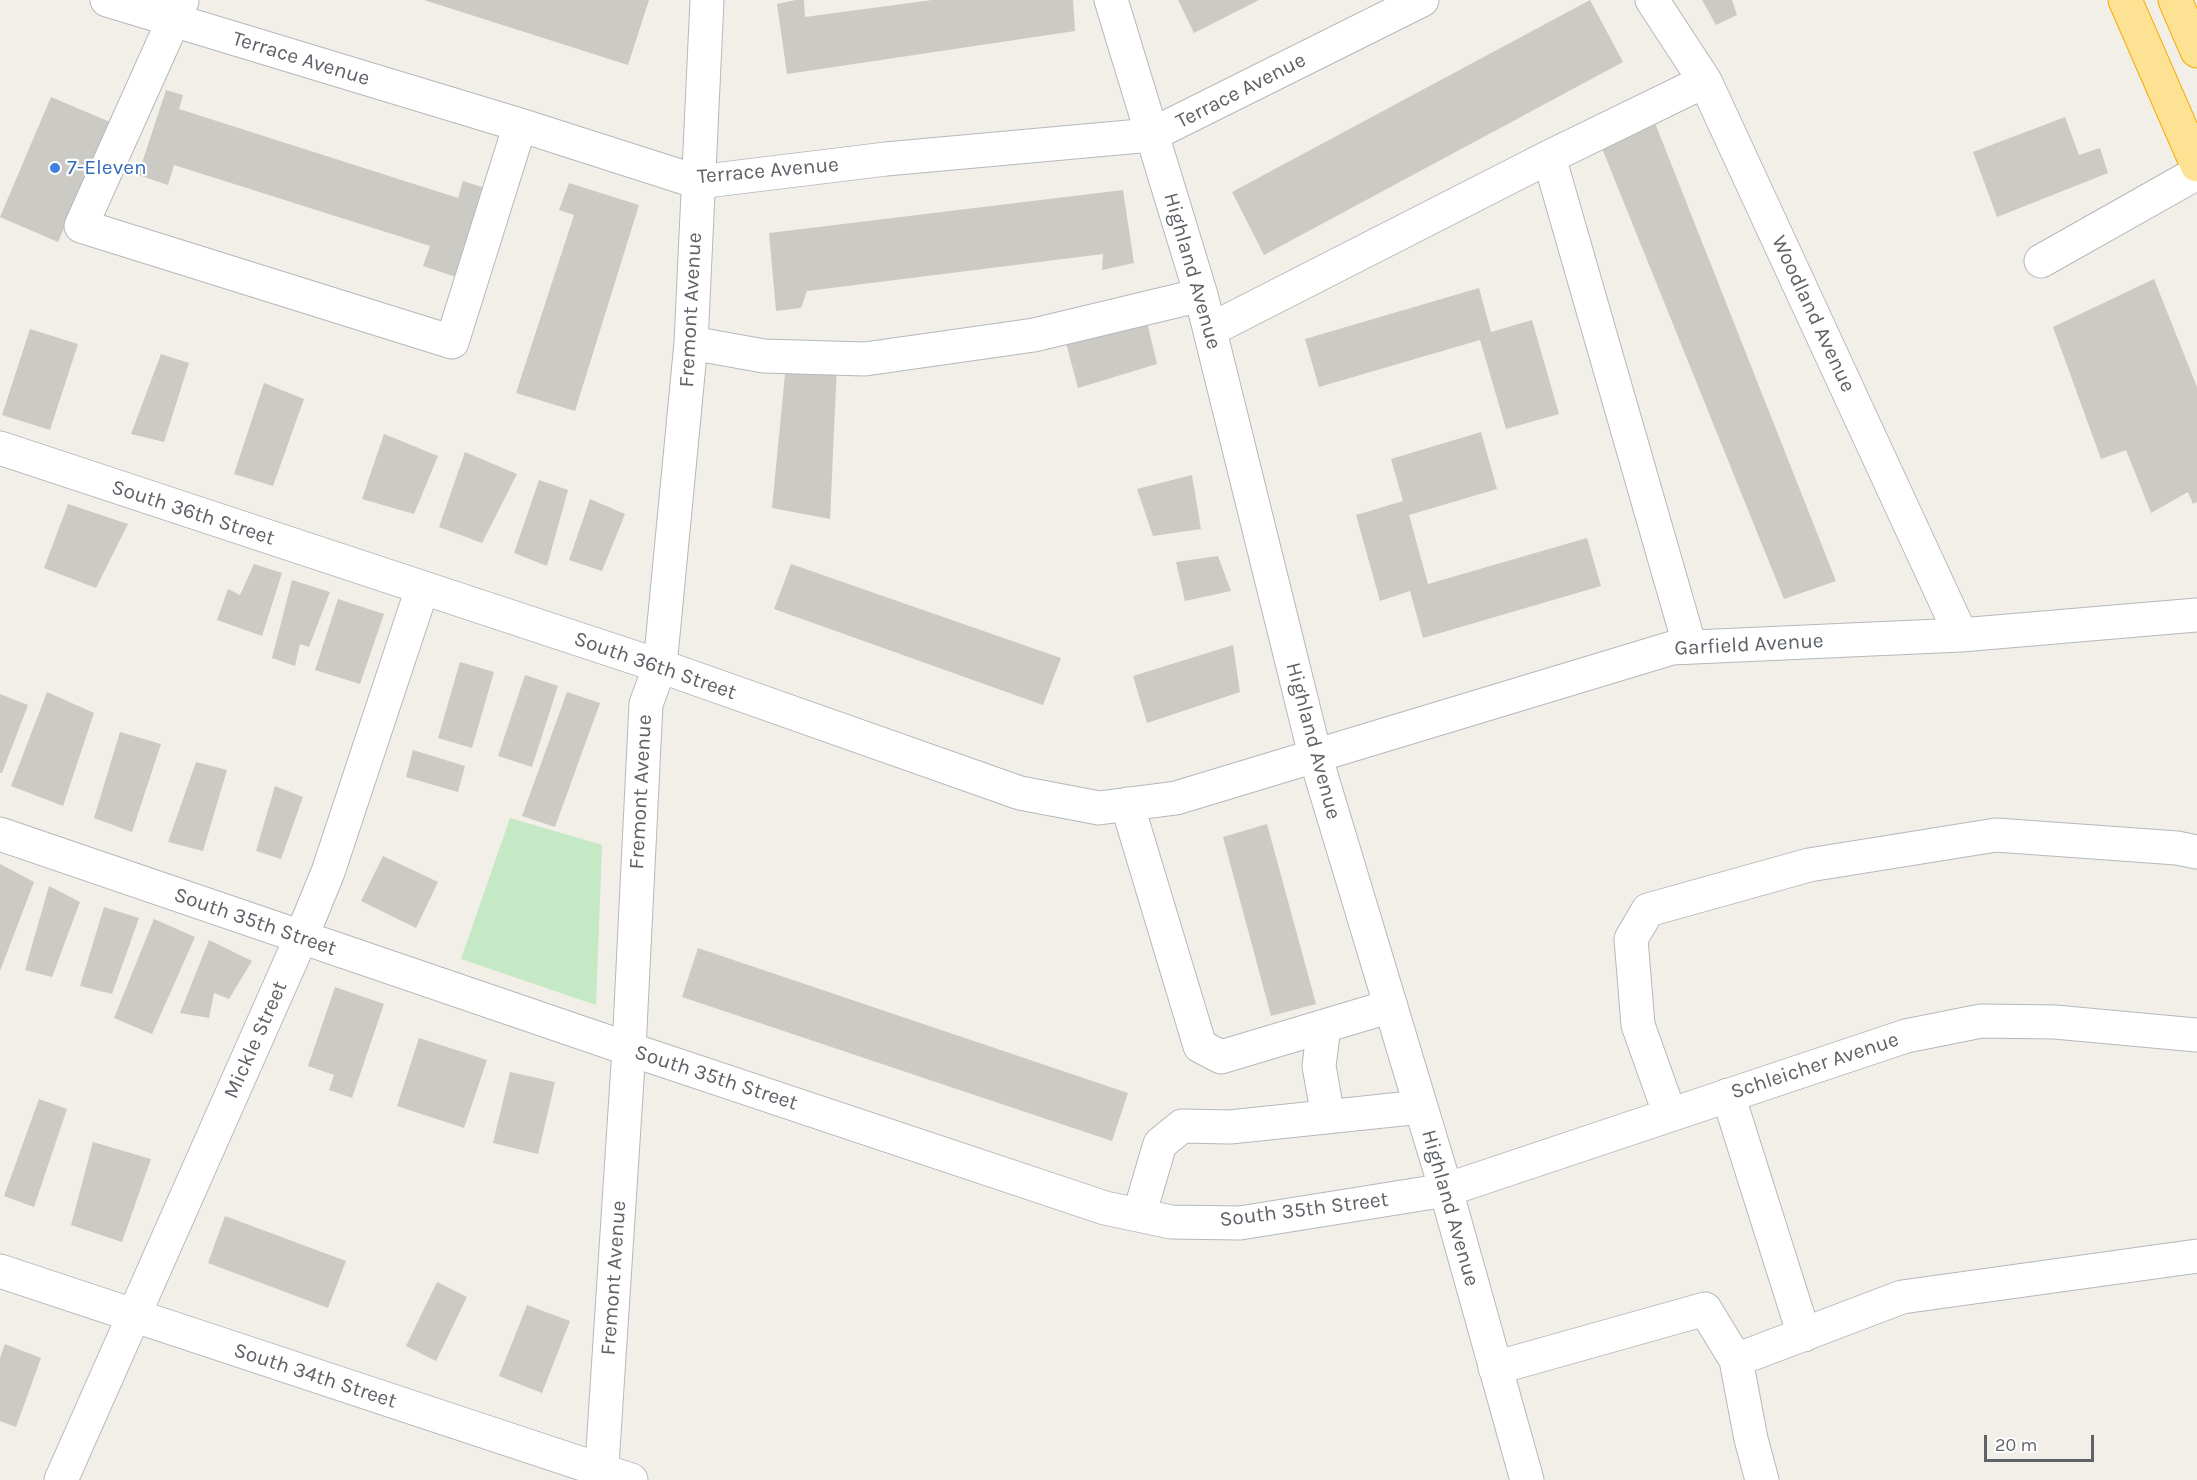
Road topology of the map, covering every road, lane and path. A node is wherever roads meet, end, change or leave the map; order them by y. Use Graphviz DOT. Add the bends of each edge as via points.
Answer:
graph roads {
  1 [pos="107,0"];
  2 [pos="706,0"];
  3 [pos="1111,0"];
  4 [pos="1422,0"];
  5 [pos="1652,0"];
  6 [pos="2125,0"];
  7 [pos="2175,0"];
  8 [pos="178,10"];
  9 [pos="2197,51"];
  10 [pos="1705,81"];
  11 [pos="520,125"];
  12 [pos="1151,135"];
  13 [pos="1549,157"];
  14 [pos="2197,165"];
  15 [pos="2197,173"];
  16 [pos="698,182"];
  17 [pos="2041,261"];
  18 [pos="1201,295"];
  19 [pos="1210,330"];
  20 [pos="691,343"];
  21 [pos="0,448"];
  22 [pos="422,589"];
  23 [pos="2197,615"];
  24 [pos="1961,635"];
  25 [pos="1690,646"];
  26 [pos="660,666"];
  27 [pos="1315,755"];
  28 [pos="1127,804"];
  29 [pos="0,834"];
  30 [pos="2197,852"];
  31 [pos="301,938"];
  32 [pos="1391,1006"];
  33 [pos="1324,1026"];
  34 [pos="2197,1035"];
  35 [pos="629,1049"];
  36 [pos="1728,1095"];
  37 [pos="1421,1107"];
  38 [pos="1670,1115"];
  39 [pos="1328,1117"];
  40 [pos="1446,1190"];
  41 [pos="1139,1215"];
  42 [pos="2197,1256"];
  43 [pos="0,1271"];
  44 [pos="135,1317"];
  45 [pos="1804,1335"];
  46 [pos="1736,1360"];
  47 [pos="1495,1368"];
  48 [pos="611,1477"];
  49 [pos="61,1480"];
  50 [pos="1527,1480"];
  51 [pos="1762,1480"];
  1 -- 8 [label="street, Terrace Avenue"];
  2 -- 16 [label="street, Fremont Avenue"];
  3 -- 12 [label="street, Highland Avenue"];
  4 -- 12 [label="street, Terrace Avenue"];
  5 -- 10 [label="street, Woodland Avenue"];
  6 -- 14 [label="highway"];
  7 -- 9 [label="highway"];
  8 -- 11 [label="street, Terrace Avenue"];
  8 -- 11 [label="street" via="81,226 452,342"];
  10 -- 13 [label="street"];
  10 -- 24 [label="street, Woodland Avenue"];
  11 -- 16 [label="street, Terrace Avenue"];
  12 -- 16 [label="street, Terrace Avenue" via="886,159"];
  12 -- 18 [label="street, Highland Avenue"];
  13 -- 19 [label="street"];
  13 -- 25 [label="street"];
  15 -- 17 [label="street"];
  16 -- 20 [label="street, Fremont Avenue"];
  18 -- 19 [label="street, Highland Avenue"];
  18 -- 20 [label="street" via="1034,335 865,359 764,356"];
  19 -- 27 [label="street, Highland Avenue"];
  20 -- 26 [label="street, Fremont Avenue"];
  21 -- 22 [label="street, South 36th Street"];
  22 -- 26 [label="street, South 36th Street"];
  22 -- 31 [label="street, Mickle Street" via="328,872"];
  23 -- 24 [label="street, Garfield Avenue"];
  24 -- 25 [label="street, Garfield Avenue"];
  25 -- 27 [label="street, Garfield Avenue" via="1672,648"];
  26 -- 28 [label="street, South 36th Street" via="1020,793 1099,808"];
  26 -- 35 [label="street, Fremont Avenue" via="646,704"];
  27 -- 28 [label="street, South 36th Street" via="1176,798"];
  27 -- 32 [label="street, Highland Avenue"];
  28 -- 33 [label="street" via="1200,1046 1221,1057"];
  29 -- 31 [label="street, South 35th Street"];
  30 -- 38 [label="street" via="1996,835 1809,865 1648,910 1631,939 1638,1025"];
  31 -- 35 [label="street, South 35th Street"];
  31 -- 44 [label="street, Mickle Street"];
  32 -- 33 [label="street"];
  32 -- 37 [label="street, Highland Avenue"];
  33 -- 39 [label="street" via="1319,1066"];
  34 -- 36 [label="street, Schleicher Avenue" via="2055,1022 1981,1021 1906,1036"];
  35 -- 41 [label="street, South 35th Street" via="1105,1208"];
  35 -- 48 [label="street, Fremont Avenue"];
  36 -- 38 [label="street, Schleicher Avenue"];
  36 -- 45 [label="street"];
  37 -- 39 [label="street"];
  37 -- 40 [label="street, Highland Avenue"];
  38 -- 40 [label="street, Schleicher Avenue"];
  39 -- 41 [label="street" via="1230,1127 1182,1126 1160,1144"];
  40 -- 41 [label="street, South 35th Street" via="1240,1223 1171,1222"];
  40 -- 47 [label="street, Highland Avenue"];
  42 -- 45 [label="street" via="1902,1297"];
  43 -- 44 [label="street, South 34th Street"];
  44 -- 48 [label="street, South 34th Street"];
  44 -- 49 [label="street, Mickle Street"];
  45 -- 46 [label="street"];
  46 -- 47 [label="street" via="1705,1309"];
  46 -- 51 [label="street"];
  47 -- 50 [label="street, Highland Avenue"];
}
